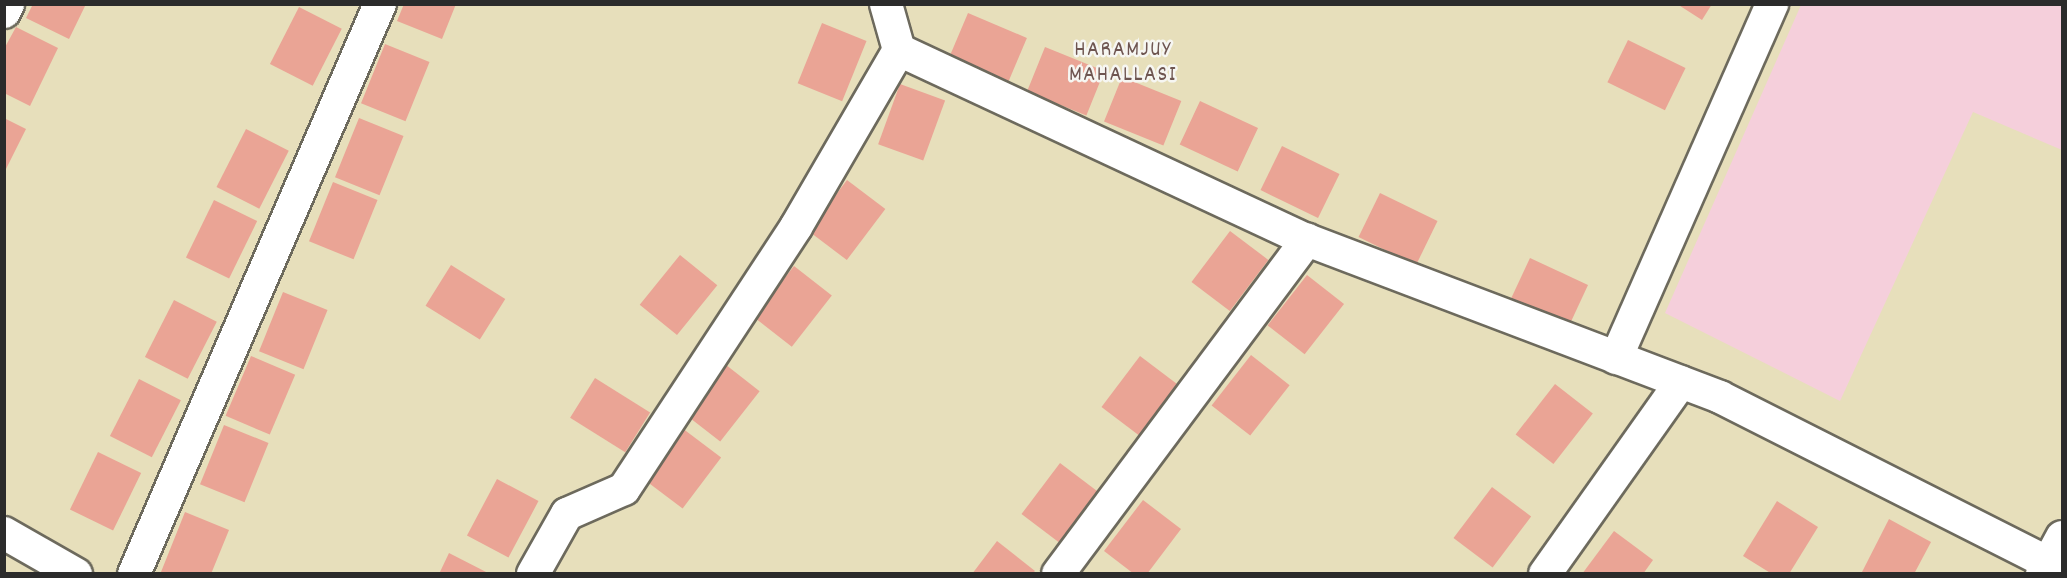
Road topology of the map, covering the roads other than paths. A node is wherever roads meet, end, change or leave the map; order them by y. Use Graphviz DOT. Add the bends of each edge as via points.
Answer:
graph roads {
  1 [pos="8,4"];
  2 [pos="380,4"];
  3 [pos="886,4"];
  4 [pos="1772,4"];
  5 [pos="4,12"];
  6 [pos="899,50"];
  7 [pos="1307,240"];
  8 [pos="1616,358"];
  9 [pos="1681,382"];
  10 [pos="4,533"];
  11 [pos="2051,558"];
  12 [pos="76,573"];
  13 [pos="134,573"];
  14 [pos="533,573"];
  15 [pos="1058,573"];
  16 [pos="1545,573"];
  1 -- 5 [label="street"];
  2 -- 13 [label="street"];
  3 -- 6 [label="street"];
  4 -- 8 [label="street"];
  6 -- 7 [label="street"];
  6 -- 14 [label="street" via="796,227 624,489 567,514"];
  7 -- 8 [label="street"];
  7 -- 15 [label="street"];
  8 -- 9 [label="street"];
  9 -- 11 [label="street" via="1720,397"];
  9 -- 16 [label="street"];
  10 -- 12 [label="street"];
}
